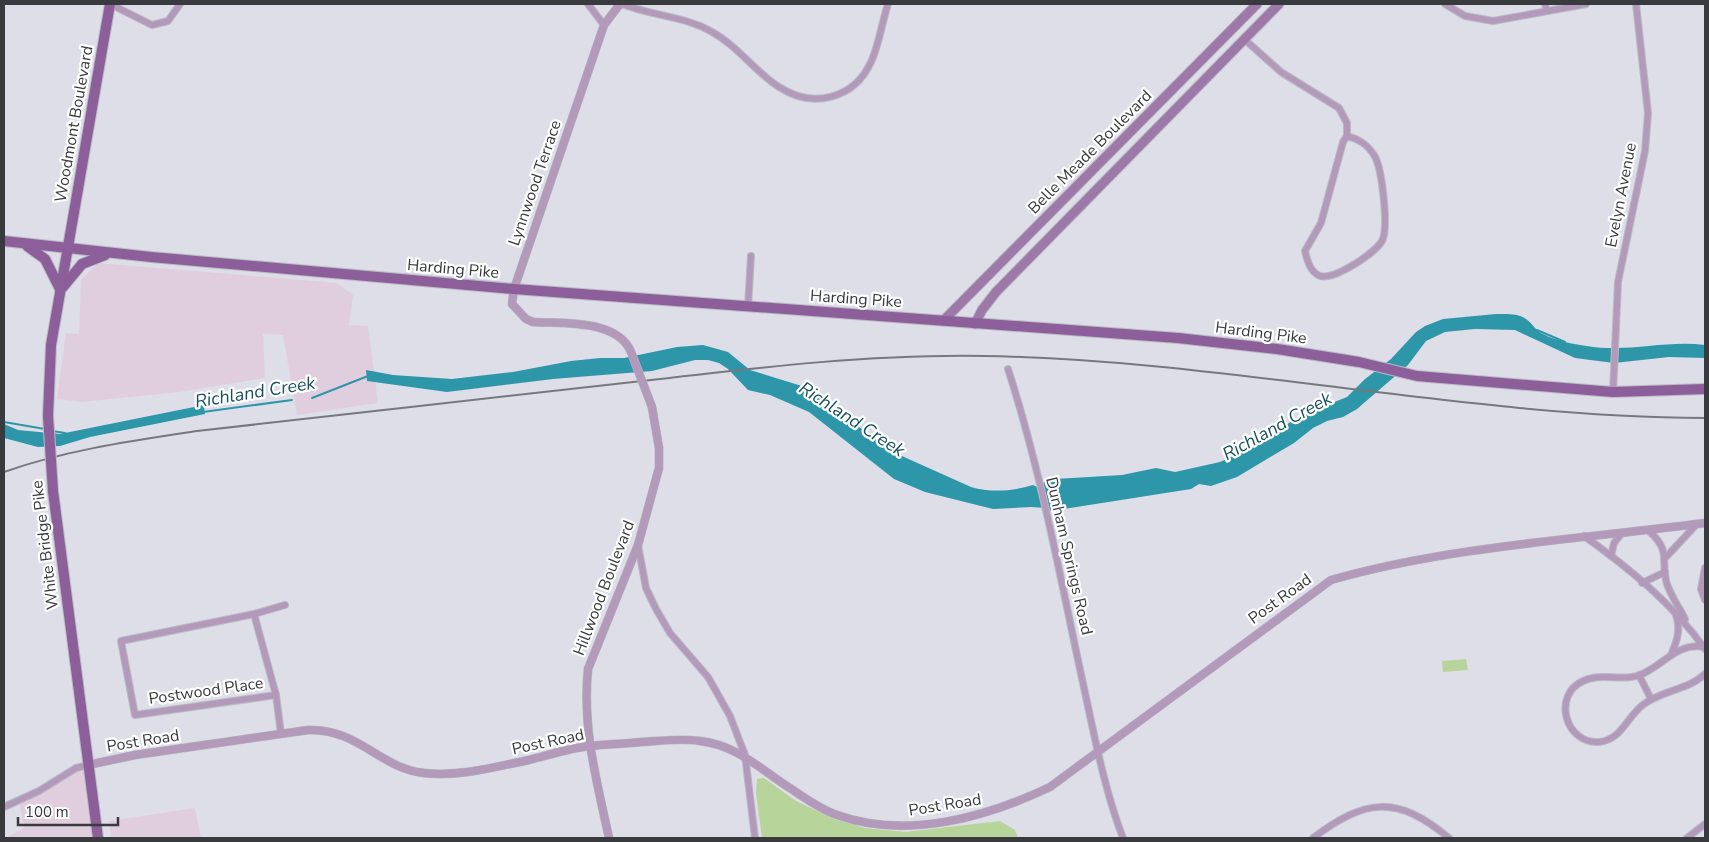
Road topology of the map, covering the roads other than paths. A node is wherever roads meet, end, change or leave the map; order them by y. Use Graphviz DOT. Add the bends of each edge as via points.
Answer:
graph roads {
  1 [pos="110,4"];
  2 [pos="180,4"];
  3 [pos="588,4"];
  4 [pos="621,4"];
  5 [pos="888,4"];
  6 [pos="1257,4"];
  7 [pos="1279,4"];
  8 [pos="1445,4"];
  9 [pos="1545,4"];
  10 [pos="1586,4"];
  11 [pos="1636,4"];
  12 [pos="1547,11"];
  13 [pos="604,25"];
  14 [pos="1234,28"];
  15 [pos="1244,39"];
  16 [pos="1347,136"];
  17 [pos="1116,147"];
  18 [pos="1127,158"];
  19 [pos="1055,209"];
  20 [pos="1066,220"];
  21 [pos="4,241"];
  22 [pos="17,243"];
  23 [pos="68,249"];
  24 [pos="1014,251"];
  25 [pos="111,253"];
  26 [pos="752,256"];
  27 [pos="1025,262"];
  28 [pos="514,289"];
  29 [pos="61,290"];
  30 [pos="748,306"];
  31 [pos="943,321"];
  32 [pos="975,324"];
  33 [pos="1008,368"];
  34 [pos="1705,390"];
  35 [pos="1613,392"];
  36 [pos="1701,524"];
  37 [pos="1649,531"];
  38 [pos="1622,533"];
  39 [pos="1584,536"];
  40 [pos="638,545"];
  41 [pos="1611,556"];
  42 [pos="1666,556"];
  43 [pos="1705,568"];
  44 [pos="1665,572"];
  45 [pos="1642,583"];
  46 [pos="1705,600"];
  47 [pos="285,605"];
  48 [pos="1674,610"];
  49 [pos="254,614"];
  50 [pos="1693,632"];
  51 [pos="1705,648"];
  52 [pos="1671,654"];
  53 [pos="1705,675"];
  54 [pos="1639,676"];
  55 [pos="276,695"];
  56 [pos="1651,699"];
  57 [pos="281,734"];
  58 [pos="589,746"];
  59 [pos="1098,750"];
  60 [pos="745,756"];
  61 [pos="88,765"];
  62 [pos="4,807"];
  63 [pos="1705,824"];
  64 [pos="98,838"];
  65 [pos="610,838"];
  66 [pos="755,838"];
  67 [pos="1123,838"];
  68 [pos="1312,838"];
  69 [pos="1449,838"];
  70 [pos="1687,838"];
  1 -- 2 [label="street" via="157,25 168,21"];
  1 -- 23 [label="main road, Woodmont Boulevard"];
  3 -- 13 [label="street"];
  4 -- 5 [label="street" via="693,22 732,45 778,87 795,96 827,99 847,91 871,62"];
  4 -- 13 [label="street, Lynnwood Terrace"];
  6 -- 14 [label="main road, Belle Meade Boulevard"];
  7 -- 15 [label="main road, Belle Meade Boulevard"];
  8 -- 12 [label="street" via="1465,16 1493,21"];
  9 -- 12 [label="street"];
  10 -- 12 [label="street"];
  11 -- 35 [label="street, Evelyn Avenue" via="1648,113 1645,152 1618,282"];
  13 -- 28 [label="street, Lynnwood Terrace"];
  14 -- 15 [label="main road"];
  14 -- 17 [label="main road, Belle Meade Boulevard"];
  15 -- 16 [label="street" via="1281,72 1340,108 1347,122"];
  15 -- 18 [label="main road, Belle Meade Boulevard"];
  16 -- 16 [label="street" via="1321,223 1305,251 1310,266 1320,276 1359,262 1376,249 1386,232 1376,157 1364,143"];
  17 -- 18 [label="main road"];
  17 -- 19 [label="main road, Belle Meade Boulevard"];
  18 -- 20 [label="main road, Belle Meade Boulevard"];
  19 -- 20 [label="main road"];
  19 -- 24 [label="main road, Belle Meade Boulevard"];
  20 -- 27 [label="main road, Belle Meade Boulevard"];
  21 -- 22 [label="main road, Harding Pike"];
  22 -- 23 [label="main road, Harding Pike"];
  22 -- 29 [label="main road" via="30,247 45,259"];
  23 -- 25 [label="main road, Harding Pike"];
  23 -- 29 [label="main road, White Bridge Pike"];
  24 -- 27 [label="main road"];
  24 -- 31 [label="main road, Belle Meade Boulevard"];
  25 -- 28 [label="main road, Harding Pike"];
  25 -- 29 [label="main road" via="82,264"];
  26 -- 30 [label="street"];
  27 -- 32 [label="main road, Belle Meade Boulevard" via="996,292"];
  28 -- 30 [label="main road, Harding Pike"];
  28 -- 40 [label="street, Hillwood Boulevard, bridge" via="512,304 526,319 608,330 622,338 631,352 652,407 659,448 659,468"];
  29 -- 61 [label="main road, White Bridge Pike, bridge" via="51,345 48,391 53,491"];
  30 -- 31 [label="main road, Harding Pike"];
  31 -- 32 [label="main road, Harding Pike"];
  32 -- 35 [label="main road, Harding Pike" via="1178,338 1359,362 1417,376"];
  33 -- 59 [label="street, Dunham Springs Road" via="1046,512"];
  34 -- 35 [label="main road, Harding Pike"];
  36 -- 37 [label="street, Post Road"];
  36 -- 42 [label="street"];
  37 -- 38 [label="street, Post Road"];
  37 -- 42 [label="street" via="1660,541"];
  38 -- 39 [label="street, Post Road"];
  38 -- 41 [label="street" via="1614,543"];
  39 -- 41 [label="street"];
  39 -- 59 [label="street, Post Road" via="1384,565 1330,580"];
  40 -- 58 [label="street, Hillwood Boulevard" via="588,670 585,707"];
  40 -- 60 [label="street" via="646,588 656,609 670,633 720,696"];
  41 -- 45 [label="street"];
  42 -- 44 [label="street"];
  43 -- 46 [label="street" via="1700,589"];
  44 -- 45 [label="street"];
  44 -- 50 [label="street" via="1670,592"];
  45 -- 48 [label="street"];
  47 -- 49 [label="street"];
  48 -- 50 [label="street"];
  48 -- 52 [label="street" via="1679,625 1678,639"];
  49 -- 55 [label="street, Postwood Place"];
  49 -- 55 [label="street, Postwood Place" via="121,641 135,715"];
  50 -- 51 [label="street"];
  51 -- 52 [label="street" via="1693,645"];
  52 -- 54 [label="street"];
  53 -- 56 [label="street" via="1689,685"];
  54 -- 56 [label="street"];
  54 -- 56 [label="street" via="1589,678 1576,685 1565,705 1568,725 1585,740 1606,741 1617,736 1642,705"];
  55 -- 57 [label="street, Postwood Place"];
  57 -- 58 [label="street, Post Road" via="331,731 351,738 398,765 422,773 467,773"];
  57 -- 61 [label="street, Post Road"];
  58 -- 60 [label="street, Post Road" via="700,740 722,745"];
  58 -- 65 [label="street, Hillwood Boulevard"];
  59 -- 60 [label="street, Post Road" via="1050,786 1014,804 969,818 910,826 837,815 809,801"];
  59 -- 67 [label="street, Dunham Springs Road" via="1113,812"];
  60 -- 66 [label="street"];
  61 -- 62 [label="street" via="76,768"];
  61 -- 64 [label="main road, White Bridge Pike"];
  63 -- 70 [label="street"];
  68 -- 69 [label="street" via="1353,812 1384,806 1408,810"];
}
